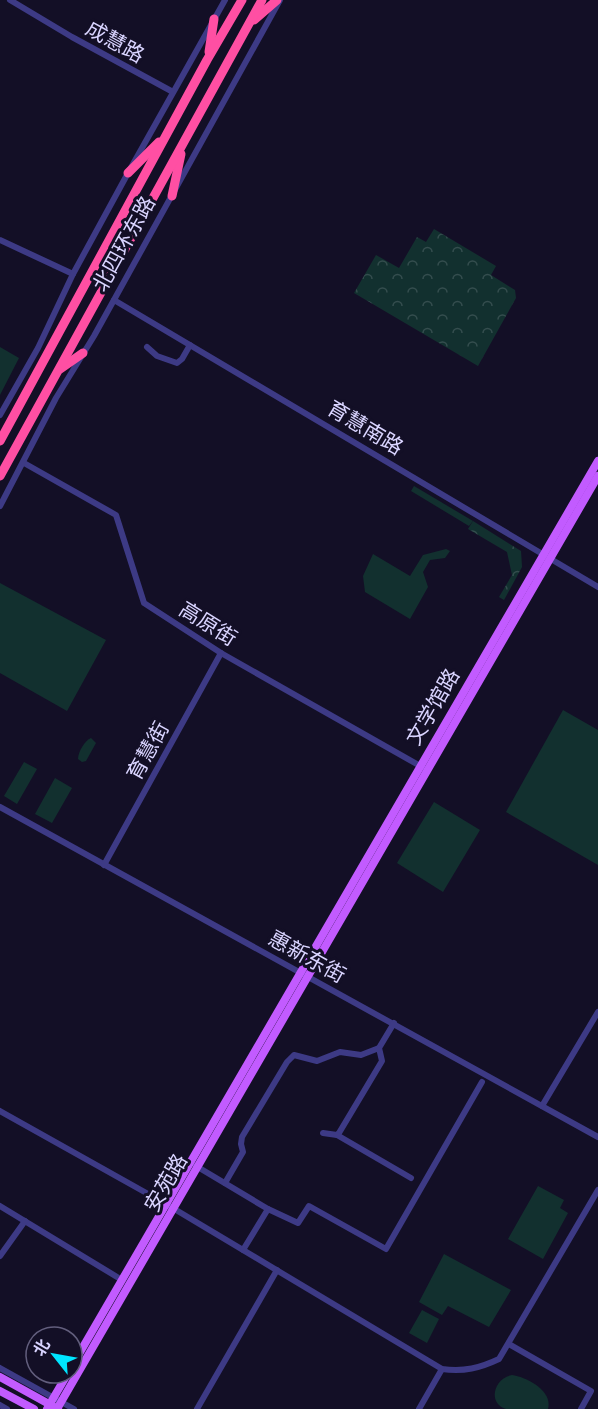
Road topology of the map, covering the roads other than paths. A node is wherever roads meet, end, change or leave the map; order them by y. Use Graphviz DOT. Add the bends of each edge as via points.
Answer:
graph roads {
  1 [pos="10,0"];
  2 [pos="225,0"];
  3 [pos="242,0"];
  4 [pos="262,0"];
  5 [pos="278,0"];
  6 [pos="214,19"];
  7 [pos="248,25"];
  8 [pos="207,60"];
  9 [pos="174,92"];
  10 [pos="167,134"];
  11 [pos="183,144"];
  12 [pos="128,173"];
  13 [pos="172,196"];
  14 [pos="0,240"];
  15 [pos="74,274"];
  16 [pos="114,300"];
  17 [pos="190,345"];
  18 [pos="147,347"];
  19 [pos="83,353"];
  20 [pos="58,370"];
  21 [pos="0,415"];
  22 [pos="0,441"];
  23 [pos="598,460"];
  24 [pos="24,463"];
  25 [pos="0,476"];
  26 [pos="598,476"];
  27 [pos="0,506"];
  28 [pos="546,557"];
  29 [pos="598,587"];
  30 [pos="222,653"];
  31 [pos="423,768"];
  32 [pos="0,807"];
  33 [pos="104,865"];
  34 [pos="303,974"];
  35 [pos="598,1012"];
  36 [pos="394,1023"];
  37 [pos="379,1048"];
  38 [pos="482,1082"];
  39 [pos="543,1106"];
  40 [pos="0,1111"];
  41 [pos="323,1133"];
  42 [pos="337,1135"];
  43 [pos="598,1137"];
  44 [pos="196,1166"];
  45 [pos="411,1178"];
  46 [pos="225,1183"];
  47 [pos="598,1190"];
  48 [pos="0,1206"];
  49 [pos="169,1206"];
  50 [pos="268,1209"];
  51 [pos="25,1221"];
  52 [pos="243,1250"];
  53 [pos="0,1256"];
  54 [pos="277,1270"];
  55 [pos="122,1280"];
  56 [pos="509,1344"];
  57 [pos="84,1345"];
  58 [pos="0,1368"];
  59 [pos="442,1370"];
  60 [pos="0,1377"];
  61 [pos="63,1385"];
  62 [pos="0,1390"];
  63 [pos="0,1405"];
  64 [pos="55,1406"];
  65 [pos="7,1409"];
  66 [pos="34,1409"];
  67 [pos="74,1409"];
  68 [pos="196,1409"];
  69 [pos="419,1409"];
  70 [pos="581,1409"];
  1 -- 9 [label="street, 成慧路"];
  2 -- 6 [label="street, 北四环东路"];
  3 -- 8 [label="highway, 北四环东路"];
  4 -- 7 [label="highway, 北四环东路"];
  5 -- 7 [label="highway"];
  5 -- 13 [label="street, 北四环东路"];
  6 -- 8 [label="highway"];
  6 -- 9 [label="street, 北四环东路"];
  7 -- 11 [label="highway, 北四环东路"];
  8 -- 10 [label="highway, 北四环东路"];
  9 -- 12 [label="street, 北四环东路"];
  10 -- 12 [label="highway"];
  10 -- 22 [label="highway, 北四环东路"];
  11 -- 13 [label="highway"];
  11 -- 20 [label="highway, 北四环东路"];
  12 -- 15 [label="street, 北四环东路"];
  13 -- 16 [label="street, 北四环东路"];
  14 -- 15 [label="street"];
  15 -- 21 [label="street, 北四环东路"];
  16 -- 17 [label="street, 育慧南路"];
  16 -- 19 [label="street, 北四环东路"];
  17 -- 18 [label="street" via="177,363 157,356"];
  17 -- 28 [label="street, 育慧南路"];
  19 -- 20 [label="highway"];
  19 -- 24 [label="street, 北四环东路"];
  20 -- 25 [label="highway, 北四环东路"];
  23 -- 28 [label="main road, 文学馆路"];
  24 -- 27 [label="street, 北四环东路"];
  24 -- 30 [label="street, 高原街" via="116,515 144,603"];
  26 -- 28 [label="main road, 文学馆路"];
  28 -- 29 [label="street, 育慧南路"];
  28 -- 31 [label="main road, 文学馆路"];
  30 -- 31 [label="street, 高原街"];
  30 -- 33 [label="street, 育慧街"];
  31 -- 34 [label="main road, 文学馆路"];
  32 -- 33 [label="street, 惠新东街"];
  33 -- 34 [label="street, 惠新东街"];
  34 -- 36 [label="street, 惠新东街"];
  34 -- 44 [label="main road, 安苑路"];
  34 -- 49 [label="main road, 安苑路"];
  35 -- 39 [label="street"];
  36 -- 37 [label="street"];
  36 -- 39 [label="street, 惠新东街"];
  37 -- 42 [label="street" via="382,1061"];
  37 -- 46 [label="street" via="361,1055 340,1052 317,1061 294,1055 286,1062 242,1137 243,1152"];
  38 -- 50 [label="street" via="386,1249 309,1206 298,1223"];
  39 -- 43 [label="street, 惠新东街"];
  40 -- 49 [label="street"];
  41 -- 42 [label="street"];
  42 -- 45 [label="street"];
  44 -- 46 [label="street"];
  44 -- 49 [label="main road, 安苑路"];
  46 -- 50 [label="street"];
  47 -- 56 [label="street"];
  48 -- 51 [label="street"];
  49 -- 52 [label="street"];
  49 -- 55 [label="main road, 安苑路"];
  49 -- 64 [label="main road, 安苑路"];
  50 -- 52 [label="street"];
  51 -- 53 [label="street"];
  51 -- 55 [label="street"];
  52 -- 54 [label="street"];
  54 -- 59 [label="street"];
  54 -- 68 [label="street"];
  55 -- 57 [label="main road, 安苑路"];
  56 -- 59 [label="street" via="499,1359 482,1367"];
  56 -- 70 [label="street" via="591,1391"];
  58 -- 64 [label="street"];
  59 -- 69 [label="street"];
  60 -- 64 [label="main road"];
  61 -- 64 [label="main road"];
  62 -- 66 [label="main road"];
  63 -- 65 [label="street"];
  64 -- 67 [label="street"];
}
